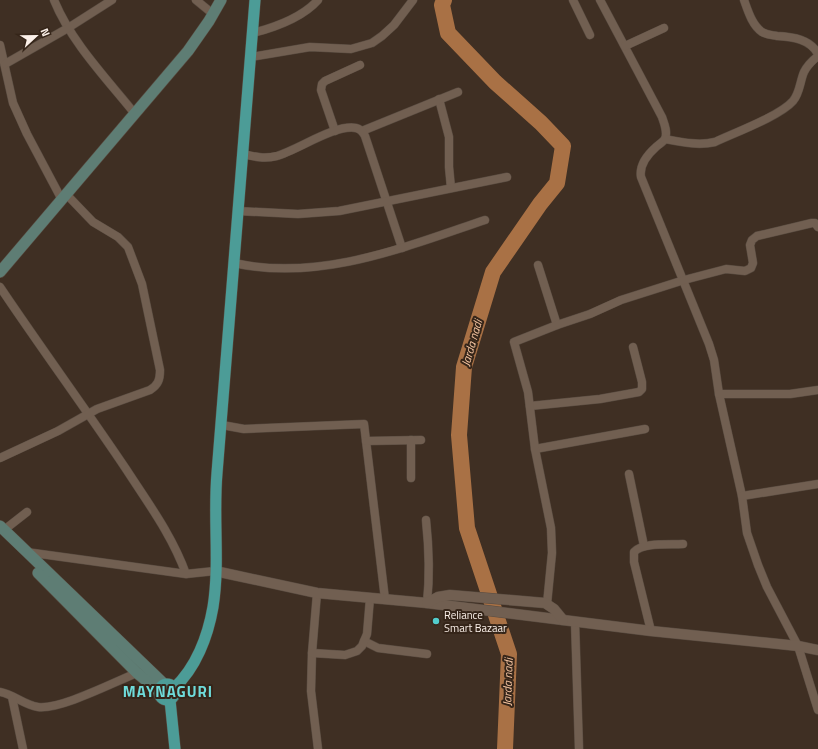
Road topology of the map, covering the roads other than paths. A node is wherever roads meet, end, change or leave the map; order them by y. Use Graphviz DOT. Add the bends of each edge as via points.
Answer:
graph roads {
  1 [pos="54,0"];
  2 [pos="112,0"];
  3 [pos="196,0"];
  4 [pos="221,0"];
  5 [pos="256,0"];
  6 [pos="318,0"];
  7 [pos="413,0"];
  8 [pos="573,0"];
  9 [pos="600,0"];
  10 [pos="744,0"];
  11 [pos="213,14"];
  12 [pos="68,28"];
  13 [pos="664,28"];
  14 [pos="253,34"];
  15 [pos="590,35"];
  16 [pos="0,46"];
  17 [pos="625,46"];
  18 [pos="818,55"];
  19 [pos="251,57"];
  20 [pos="5,64"];
  21 [pos="360,65"];
  22 [pos="458,92"];
  23 [pos="439,99"];
  24 [pos="135,114"];
  25 [pos="336,131"];
  26 [pos="362,131"];
  27 [pos="665,139"];
  28 [pos="243,154"];
  29 [pos="507,177"];
  30 [pos="451,188"];
  31 [pos="64,197"];
  32 [pos="386,202"];
  33 [pos="238,211"];
  34 [pos="485,220"];
  35 [pos="818,227"];
  36 [pos="402,248"];
  37 [pos="234,263"];
  38 [pos="538,265"];
  39 [pos="0,272"];
  40 [pos="684,280"];
  41 [pos="0,287"];
  42 [pos="557,325"];
  43 [pos="633,347"];
  44 [pos="818,390"];
  45 [pos="719,394"];
  46 [pos="530,406"];
  47 [pos="89,414"];
  48 [pos="222,425"];
  49 [pos="645,429"];
  50 [pos="411,440"];
  51 [pos="421,440"];
  52 [pos="366,441"];
  53 [pos="535,449"];
  54 [pos="0,458"];
  55 [pos="629,474"];
  56 [pos="411,478"];
  57 [pos="818,484"];
  58 [pos="742,496"];
  59 [pos="27,512"];
  60 [pos="426,520"];
  61 [pos="1,530"];
  62 [pos="683,544"];
  63 [pos="644,546"];
  64 [pos="26,552"];
  65 [pos="215,571"];
  66 [pos="186,574"];
  67 [pos="317,593"];
  68 [pos="370,598"];
  69 [pos="385,599"];
  70 [pos="427,603"];
  71 [pos="546,604"];
  72 [pos="560,620"];
  73 [pos="575,621"];
  74 [pos="651,631"];
  75 [pos="364,641"];
  76 [pos="798,646"];
  77 [pos="818,650"];
  78 [pos="312,653"];
  79 [pos="427,654"];
  80 [pos="137,673"];
  81 [pos="166,688"];
  82 [pos="0,692"];
  83 [pos="12,697"];
  84 [pos="818,710"];
  85 [pos="23,749"];
  86 [pos="175,749"];
  87 [pos="318,749"];
  88 [pos="579,749"];
  1 -- 12 [label="street"];
  2 -- 12 [label="street"];
  3 -- 11 [label="street"];
  4 -- 11 [label="main road"];
  5 -- 14 [label="main road"];
  6 -- 14 [label="street" via="285,23"];
  7 -- 19 [label="street" via="394,24 372,43 351,49 310,47"];
  8 -- 15 [label="street"];
  9 -- 17 [label="street"];
  10 -- 18 [label="street" via="754,23 762,32 768,35 799,38 810,44"];
  11 -- 24 [label="main road" via="188,51"];
  12 -- 20 [label="street"];
  12 -- 24 [label="street"];
  13 -- 17 [label="street"];
  14 -- 19 [label="main road"];
  16 -- 20 [label="street"];
  17 -- 27 [label="street" via="662,117"];
  18 -- 27 [label="street" via="804,72 794,100 769,117 707,144"];
  19 -- 28 [label="main road"];
  20 -- 31 [label="street" via="13,103"];
  21 -- 25 [label="street" via="322,84 321,90"];
  22 -- 23 [label="street"];
  23 -- 26 [label="street"];
  23 -- 30 [label="street" via="449,137"];
  24 -- 31 [label="main road"];
  25 -- 26 [label="street" via="357,128"];
  25 -- 28 [label="street" via="278,156 265,158"];
  26 -- 32 [label="street"];
  27 -- 40 [label="street" via="653,150 640,171 645,190"];
  28 -- 33 [label="main road"];
  29 -- 30 [label="street"];
  30 -- 32 [label="street"];
  31 -- 39 [label="main road"];
  31 -- 47 [label="street" via="128,247 142,284 160,370 160,378 155,386"];
  32 -- 33 [label="street" via="317,213 276,214"];
  32 -- 36 [label="street"];
  33 -- 37 [label="main road"];
  34 -- 36 [label="street"];
  35 -- 40 [label="street" via="812,223 757,236 750,245 753,263 750,268 745,271 726,269"];
  36 -- 37 [label="street" via="356,261 288,269"];
  37 -- 48 [label="main road"];
  38 -- 42 [label="street"];
  40 -- 42 [label="street" via="621,300"];
  40 -- 45 [label="street" via="714,360"];
  41 -- 47 [label="street"];
  42 -- 46 [label="street" via="514,342"];
  43 -- 46 [label="street" via="642,382 639,392"];
  44 -- 45 [label="street" via="790,394"];
  45 -- 58 [label="street"];
  46 -- 53 [label="street"];
  47 -- 54 [label="street"];
  47 -- 66 [label="street" via="172,541"];
  48 -- 52 [label="street" via="244,429 364,424"];
  48 -- 65 [label="main road" via="216,487"];
  49 -- 53 [label="street"];
  50 -- 51 [label="street"];
  50 -- 52 [label="street"];
  50 -- 56 [label="street"];
  52 -- 69 [label="street"];
  53 -- 71 [label="street" via="551,534 552,553"];
  55 -- 63 [label="street"];
  57 -- 58 [label="street"];
  58 -- 76 [label="street" via="747,534 758,565 775,604"];
  59 -- 61 [label="street"];
  60 -- 70 [label="street" via="429,554"];
  61 -- 64 [label="main road"];
  61 -- 80 [label="main road"];
  62 -- 63 [label="street"];
  63 -- 74 [label="street" via="634,552 634,562"];
  64 -- 66 [label="street"];
  64 -- 81 [label="main road"];
  65 -- 66 [label="street"];
  65 -- 67 [label="street"];
  65 -- 81 [label="main road" via="213,607 203,643 183,680"];
  67 -- 68 [label="street"];
  67 -- 78 [label="street"];
  68 -- 69 [label="street"];
  68 -- 75 [label="street" via="367,634"];
  69 -- 70 [label="street"];
  70 -- 71 [label="street" via="442,596 457,595"];
  70 -- 72 [label="street"];
  71 -- 72 [label="street" via="557,612"];
  72 -- 73 [label="street"];
  73 -- 74 [label="street"];
  73 -- 88 [label="street"];
  74 -- 76 [label="street"];
  75 -- 78 [label="street" via="357,650 345,655"];
  75 -- 79 [label="street" via="378,648"];
  76 -- 77 [label="street"];
  76 -- 84 [label="street"];
  78 -- 87 [label="street" via="311,691"];
  80 -- 81 [label="main road"];
  80 -- 83 [label="street" via="76,699 49,707 37,707"];
  81 -- 86 [label="main road" via="175,695 170,700"];
  82 -- 83 [label="street"];
  83 -- 85 [label="street"];
}
